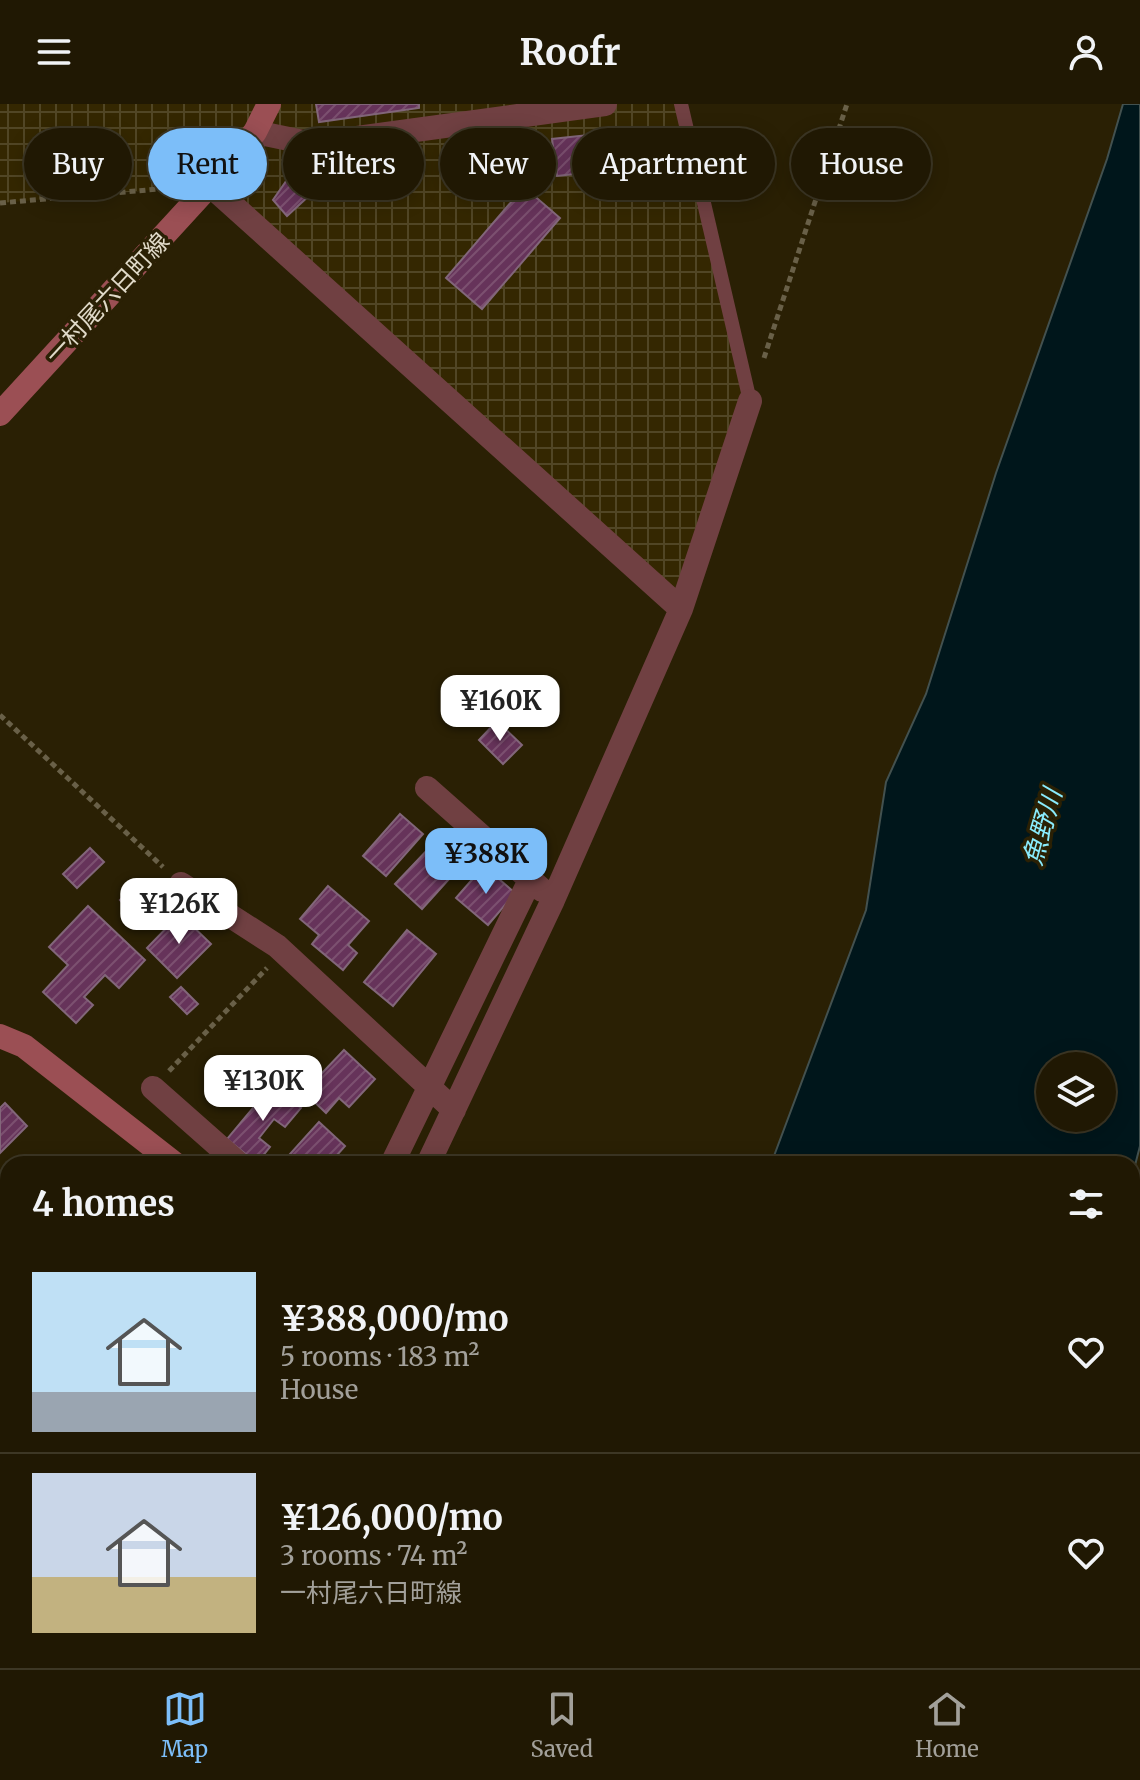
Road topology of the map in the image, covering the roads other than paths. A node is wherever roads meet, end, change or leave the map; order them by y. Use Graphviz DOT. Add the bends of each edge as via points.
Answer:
graph roads {
  1 [pos="269,104"];
  2 [pos="605,104"];
  3 [pos="681,104"];
  4 [pos="257,128"];
  5 [pos="267,134"];
  6 [pos="196,200"];
  7 [pos="227,200"];
  8 [pos="750,401"];
  9 [pos="0,414"];
  10 [pos="681,609"];
  11 [pos="427,788"];
  12 [pos="530,880"];
  13 [pos="181,884"];
  14 [pos="553,900"];
  15 [pos="0,1036"];
  16 [pos="428,1086"];
  17 [pos="153,1088"];
  18 [pos="454,1110"];
  19 [pos="165,1156"];
  20 [pos="230,1156"];
  21 [pos="396,1156"];
  22 [pos="432,1156"];
  1 -- 4 [label="main road, 一村尾六日町線"];
  2 -- 5 [label="street" via="313,144"];
  3 -- 8 [label="lane"];
  6 -- 9 [label="main road, 一村尾六日町線"];
  7 -- 10 [label="street"];
  8 -- 10 [label="street"];
  10 -- 14 [label="street"];
  11 -- 12 [label="street"];
  12 -- 14 [label="street"];
  12 -- 16 [label="street"];
  13 -- 16 [label="street" via="277,946"];
  14 -- 18 [label="street"];
  15 -- 19 [label="main road" via="24,1046"];
  16 -- 18 [label="street"];
  16 -- 21 [label="street"];
  17 -- 20 [label="street"];
  18 -- 22 [label="street"];
}
